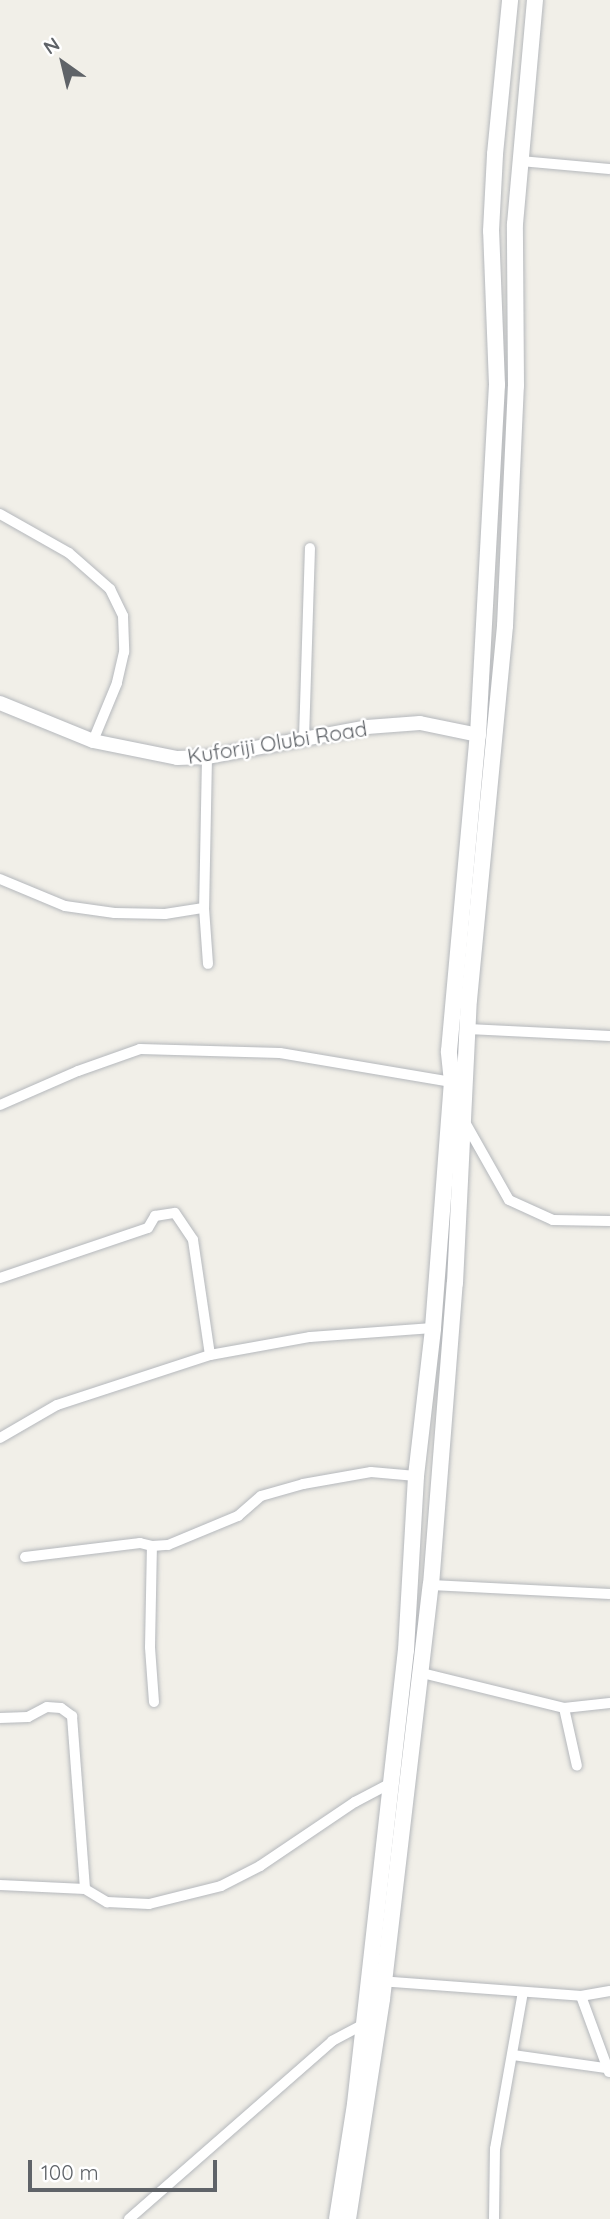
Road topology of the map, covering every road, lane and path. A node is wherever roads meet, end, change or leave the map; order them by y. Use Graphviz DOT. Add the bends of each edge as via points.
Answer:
graph roads {
  1 [pos="510,0"];
  2 [pos="535,0"];
  3 [pos="520,161"];
  4 [pos="610,169"];
  5 [pos="497,385"];
  6 [pos="516,386"];
  7 [pos="0,514"];
  8 [pos="310,548"];
  9 [pos="0,703"];
  10 [pos="478,735"];
  11 [pos="304,738"];
  12 [pos="93,741"];
  13 [pos="207,757"];
  14 [pos="0,878"];
  15 [pos="204,908"];
  16 [pos="469,925"];
  17 [pos="208,964"];
  18 [pos="468,1029"];
  19 [pos="610,1037"];
  20 [pos="452,1082"];
  21 [pos="0,1105"];
  22 [pos="466,1124"];
  23 [pos="610,1221"];
  24 [pos="0,1278"];
  25 [pos="433,1328"];
  26 [pos="210,1355"];
  27 [pos="0,1438"];
  28 [pos="416,1476"];
  29 [pos="152,1546"];
  30 [pos="25,1557"];
  31 [pos="431,1585"];
  32 [pos="610,1594"];
  33 [pos="422,1673"];
  34 [pos="154,1702"];
  35 [pos="610,1703"];
  36 [pos="564,1708"];
  37 [pos="0,1718"];
  38 [pos="577,1766"];
  39 [pos="391,1783"];
  40 [pos="0,1885"];
  41 [pos="85,1889"];
  42 [pos="377,1981"];
  43 [pos="610,1991"];
  44 [pos="523,1992"];
  45 [pos="580,1996"];
  46 [pos="364,2024"];
  47 [pos="513,2055"];
  48 [pos="608,2070"];
  49 [pos="129,2219"];
  50 [pos="337,2219"];
  51 [pos="348,2219"];
  52 [pos="494,2219"];
  1 -- 5 [label="main road" via="491,231"];
  2 -- 3 [label="main road"];
  3 -- 4 [label="street"];
  3 -- 6 [label="main road" via="515,223"];
  5 -- 6 [label="main road"];
  5 -- 10 [label="main road"];
  6 -- 16 [label="main road" via="505,626"];
  7 -- 12 [label="street" via="69,553 110,589 124,616 124,652 117,683"];
  8 -- 11 [label="street"];
  9 -- 12 [label="street, Kuforiji Olubi Road"];
  10 -- 11 [label="street, Kuforiji Olubi Road" via="420,723"];
  10 -- 16 [label="main road"];
  11 -- 13 [label="street, Kuforiji Olubi Road"];
  12 -- 13 [label="street, Kuforiji Olubi Road" via="157,755"];
  13 -- 15 [label="street"];
  14 -- 15 [label="street" via="65,906 165,914"];
  15 -- 17 [label="street"];
  16 -- 18 [label="main road"];
  16 -- 20 [label="main road" via="449,1051"];
  18 -- 19 [label="street"];
  18 -- 22 [label="main road"];
  20 -- 21 [label="street" via="280,1053 140,1049"];
  20 -- 25 [label="main road"];
  22 -- 23 [label="street" via="509,1200 553,1220"];
  22 -- 31 [label="main road"];
  24 -- 26 [label="street" via="148,1228 155,1216 175,1213 193,1240"];
  25 -- 26 [label="street" via="310,1337"];
  25 -- 28 [label="main road"];
  26 -- 27 [label="street" via="57,1405"];
  28 -- 29 [label="street" via="371,1472 303,1484 261,1496 238,1516 169,1545"];
  28 -- 39 [label="main road" via="406,1650"];
  29 -- 30 [label="street" via="141,1542"];
  29 -- 34 [label="street"];
  31 -- 32 [label="street"];
  31 -- 33 [label="main road"];
  33 -- 36 [label="street"];
  33 -- 42 [label="main road"];
  35 -- 36 [label="street"];
  36 -- 38 [label="street"];
  37 -- 41 [label="street" via="27,1717 47,1707 61,1708 72,1716"];
  39 -- 41 [label="street" via="221,1886 149,1904 107,1902"];
  39 -- 42 [label="main road"];
  40 -- 41 [label="street"];
  42 -- 44 [label="street"];
  42 -- 46 [label="main road"];
  42 -- 51 [label="main road"];
  43 -- 45 [label="street"];
  44 -- 45 [label="street"];
  44 -- 47 [label="street"];
  45 -- 48 [label="street"];
  46 -- 49 [label="street" via="332,2041"];
  46 -- 50 [label="main road"];
  47 -- 48 [label="street"];
  47 -- 52 [label="street" via="495,2149"];
}
